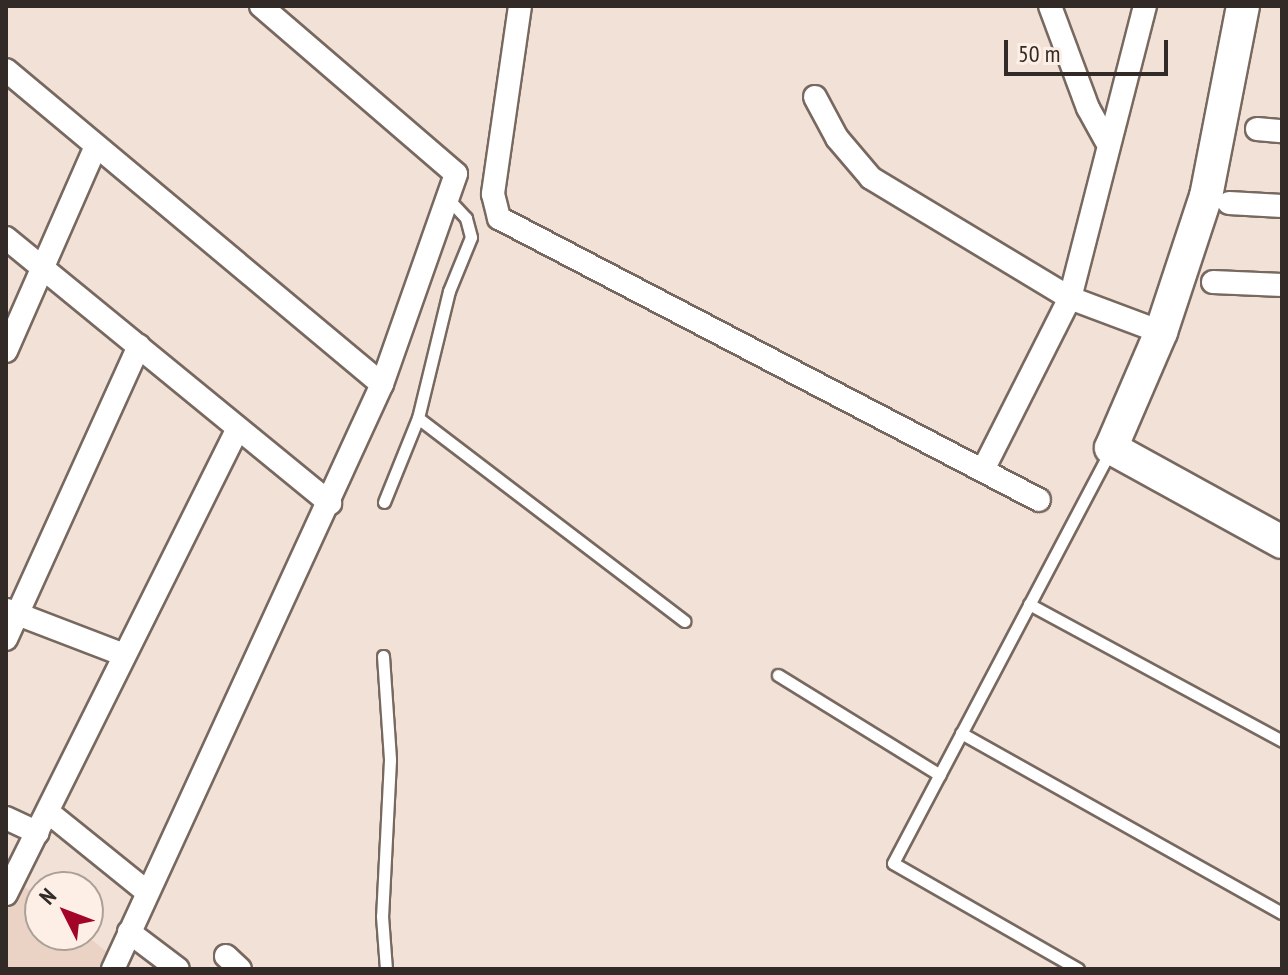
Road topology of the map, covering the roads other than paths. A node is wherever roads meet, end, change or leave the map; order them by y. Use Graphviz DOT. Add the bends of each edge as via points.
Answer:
graph roads {
  1 [pos="261,6"];
  2 [pos="520,6"];
  3 [pos="1050,6"];
  4 [pos="1145,6"];
  5 [pos="1243,6"];
  6 [pos="6,70"];
  7 [pos="815,97"];
  8 [pos="1257,129"];
  9 [pos="1282,131"];
  10 [pos="1106,140"];
  11 [pos="96,146"];
  12 [pos="448,199"];
  13 [pos="1229,203"];
  14 [pos="1282,206"];
  15 [pos="6,238"];
  16 [pos="43,268"];
  17 [pos="1213,282"];
  18 [pos="1282,285"];
  19 [pos="1070,298"];
  20 [pos="1161,332"];
  21 [pos="139,346"];
  22 [pos="6,351"];
  23 [pos="382,384"];
  24 [pos="418,418"];
  25 [pos="237,430"];
  26 [pos="1111,448"];
  27 [pos="983,470"];
  28 [pos="1039,500"];
  29 [pos="384,502"];
  30 [pos="330,503"];
  31 [pos="1282,542"];
  32 [pos="1029,604"];
  33 [pos="12,612"];
  34 [pos="684,621"];
  35 [pos="6,639"];
  36 [pos="124,655"];
  37 [pos="383,656"];
  38 [pos="778,675"];
  39 [pos="961,733"];
  40 [pos="1282,741"];
  41 [pos="940,775"];
  42 [pos="48,812"];
  43 [pos="6,818"];
  44 [pos="38,833"];
  45 [pos="146,891"];
  46 [pos="6,894"];
  47 [pos="1282,913"];
  48 [pos="129,932"];
  49 [pos="113,969"];
  50 [pos="178,969"];
  51 [pos="386,969"];
  52 [pos="1078,969"];
  1 -- 12 [label="street" via="452,166 456,174"];
  2 -- 27 [label="street" via="493,194 499,218"];
  3 -- 10 [label="street" via="1088,108"];
  4 -- 10 [label="street"];
  5 -- 20 [label="street" via="1206,196"];
  6 -- 11 [label="street"];
  7 -- 19 [label="street" via="837,138 871,178"];
  8 -- 9 [label="street"];
  10 -- 19 [label="street"];
  11 -- 16 [label="street"];
  11 -- 23 [label="street"];
  12 -- 23 [label="street"];
  12 -- 24 [label="lane" via="466,218 471,237 449,291"];
  13 -- 14 [label="street"];
  15 -- 16 [label="street"];
  16 -- 21 [label="street"];
  16 -- 22 [label="street"];
  17 -- 18 [label="street"];
  19 -- 20 [label="street"];
  19 -- 27 [label="street"];
  20 -- 26 [label="street"];
  21 -- 25 [label="street"];
  21 -- 33 [label="street"];
  23 -- 30 [label="street"];
  24 -- 29 [label="lane"];
  24 -- 34 [label="lane"];
  25 -- 30 [label="street"];
  25 -- 36 [label="street"];
  26 -- 31 [label="street"];
  26 -- 32 [label="lane"];
  27 -- 28 [label="street"];
  30 -- 45 [label="street"];
  32 -- 39 [label="lane"];
  32 -- 40 [label="lane"];
  33 -- 35 [label="street"];
  33 -- 36 [label="street"];
  36 -- 42 [label="street"];
  37 -- 51 [label="lane" via="390,760 382,916"];
  38 -- 41 [label="lane"];
  39 -- 41 [label="lane"];
  39 -- 47 [label="lane"];
  41 -- 52 [label="lane" via="893,863"];
  42 -- 44 [label="street"];
  42 -- 45 [label="street"];
  43 -- 44 [label="street"];
  44 -- 46 [label="street"];
  45 -- 48 [label="street"];
  48 -- 49 [label="street"];
  48 -- 50 [label="street"];
}
